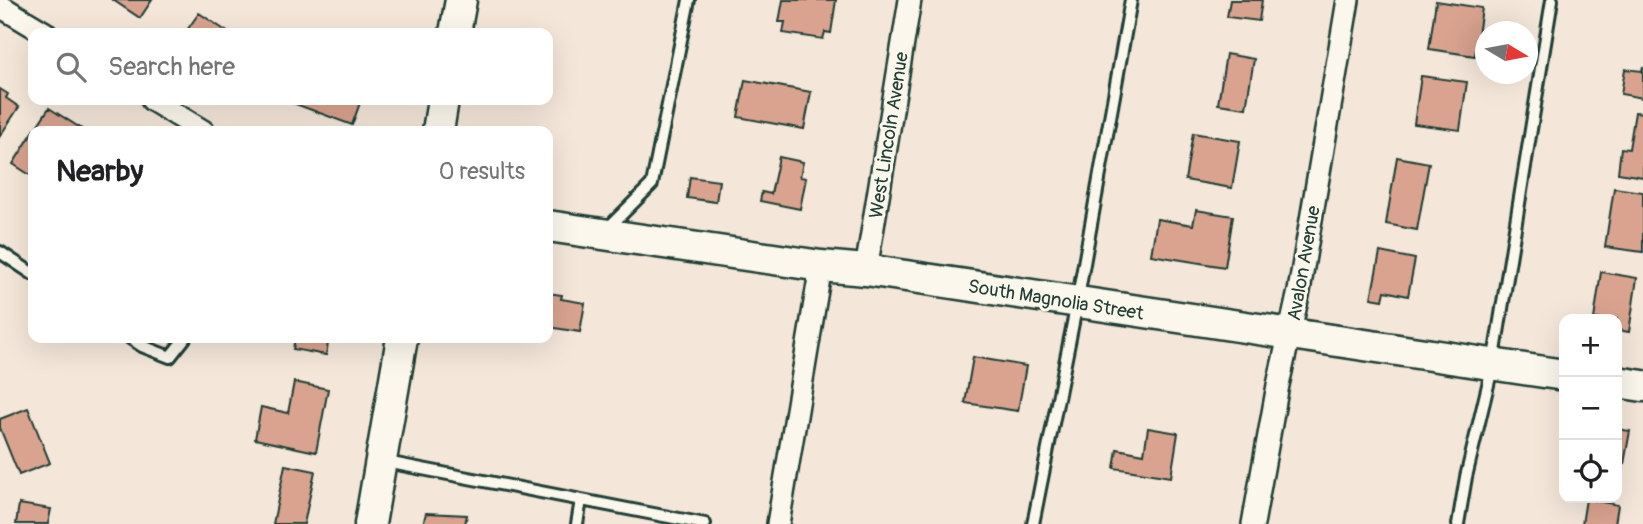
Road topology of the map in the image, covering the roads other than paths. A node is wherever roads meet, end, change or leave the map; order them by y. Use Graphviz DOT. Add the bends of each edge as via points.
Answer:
graph roads {
  1 [pos="461,0"];
  2 [pos="689,0"];
  3 [pos="910,0"];
  4 [pos="1131,0"];
  5 [pos="1348,0"];
  6 [pos="1552,0"];
  7 [pos="0,5"];
  8 [pos="37,28"];
  9 [pos="456,28"];
  10 [pos="160,105"];
  11 [pos="442,105"];
  12 [pos="195,126"];
  13 [pos="439,126"];
  14 [pos="553,227"];
  15 [pos="603,234"];
  16 [pos="0,252"];
  17 [pos="821,266"];
  18 [pos="866,270"];
  19 [pos="28,271"];
  20 [pos="1077,303"];
  21 [pos="1291,334"];
  22 [pos="138,343"];
  23 [pos="181,343"];
  24 [pos="401,343"];
  25 [pos="1493,364"];
  26 [pos="1559,374"];
  27 [pos="1622,383"];
  28 [pos="1643,386"];
  29 [pos="381,461"];
  30 [pos="581,500"];
  31 [pos="370,524"];
  32 [pos="577,524"];
  33 [pos="705,524"];
  34 [pos="778,524"];
  35 [pos="1032,524"];
  36 [pos="1253,524"];
  37 [pos="1458,524"];
  1 -- 9 [label="street"];
  2 -- 15 [label="lane" via="652,184"];
  3 -- 18 [label="street, West Lincoln Avenue"];
  4 -- 20 [label="lane"];
  5 -- 21 [label="street, Avalon Avenue"];
  6 -- 25 [label="lane"];
  7 -- 8 [label="street"];
  10 -- 12 [label="street"];
  11 -- 13 [label="street"];
  14 -- 15 [label="street, South Magnolia Street"];
  15 -- 17 [label="street, South Magnolia Street"];
  16 -- 19 [label="lane"];
  17 -- 18 [label="street, South Magnolia Street"];
  17 -- 34 [label="street"];
  18 -- 20 [label="street, South Magnolia Street"];
  20 -- 21 [label="street, South Magnolia Street"];
  20 -- 35 [label="lane"];
  21 -- 25 [label="street, South Magnolia Street"];
  21 -- 36 [label="street, Avalon Avenue"];
  22 -- 23 [label="lane" via="170,357"];
  24 -- 29 [label="street"];
  25 -- 26 [label="street, South Magnolia Street"];
  25 -- 37 [label="lane"];
  27 -- 28 [label="street"];
  29 -- 30 [label="lane"];
  29 -- 31 [label="street"];
  30 -- 32 [label="lane"];
  30 -- 33 [label="lane"];
}
